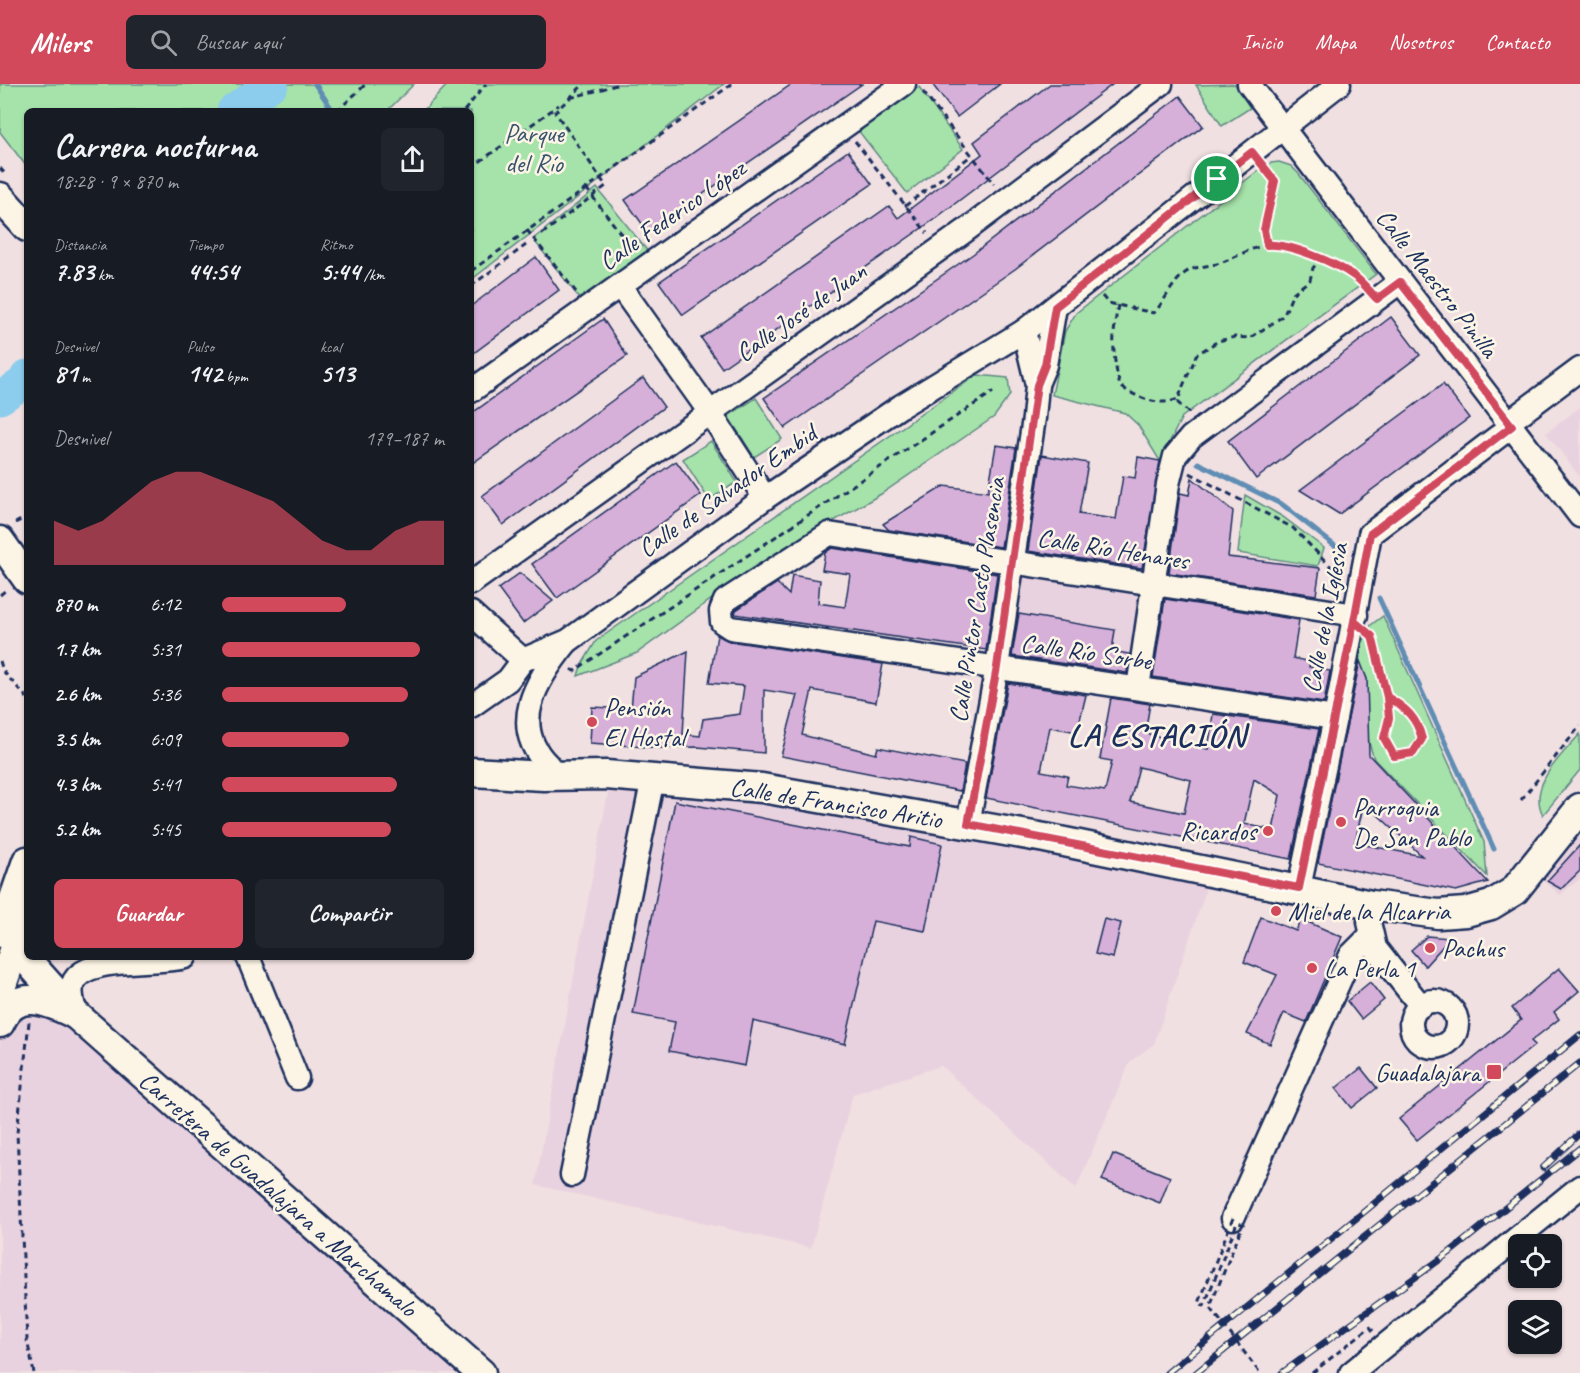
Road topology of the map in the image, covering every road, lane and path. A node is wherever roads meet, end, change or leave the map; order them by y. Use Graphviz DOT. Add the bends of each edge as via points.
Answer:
graph roads {
  1 [pos="366,84"];
  2 [pos="486,84"];
  3 [pos="584,84"];
  4 [pos="620,84"];
  5 [pos="732,84"];
  6 [pos="904,84"];
  7 [pos="917,84"];
  8 [pos="1161,84"];
  9 [pos="1249,84"];
  10 [pos="1339,84"];
  11 [pos="567,99"];
  12 [pos="339,108"];
  13 [pos="466,108"];
  14 [pos="845,128"];
  15 [pos="1282,129"];
  16 [pos="1252,152"];
  17 [pos="972,155"];
  18 [pos="474,166"];
  19 [pos="0,178"];
  20 [pos="601,178"];
  21 [pos="586,188"];
  22 [pos="592,197"];
  23 [pos="1006,200"];
  24 [pos="905,206"];
  25 [pos="24,222"];
  26 [pos="527,230"];
  27 [pos="542,234"];
  28 [pos="526,245"];
  29 [pos="1267,245"];
  30 [pos="939,249"];
  31 [pos="1320,259"];
  32 [pos="646,268"];
  33 [pos="474,269"];
  34 [pos="1088,280"];
  35 [pos="1400,282"];
  36 [pos="474,284"];
  37 [pos="620,286"];
  38 [pos="1377,299"];
  39 [pos="1118,305"];
  40 [pos="1055,307"];
  41 [pos="588,309"];
  42 [pos="1024,331"];
  43 [pos="988,353"];
  44 [pos="1580,369"];
  45 [pos="1035,376"];
  46 [pos="474,389"];
  47 [pos="993,392"];
  48 [pos="1178,399"];
  49 [pos="709,411"];
  50 [pos="1213,422"];
  51 [pos="1510,424"];
  52 [pos="1172,464"];
  53 [pos="765,498"];
  54 [pos="1580,516"];
  55 [pos="5,548"];
  56 [pos="1013,562"];
  57 [pos="24,575"];
  58 [pos="474,581"];
  59 [pos="1153,584"];
  60 [pos="1360,590"];
  61 [pos="474,616"];
  62 [pos="1355,618"];
  63 [pos="722,622"];
  64 [pos="562,648"];
  65 [pos="523,660"];
  66 [pos="0,661"];
  67 [pos="997,667"];
  68 [pos="1138,688"];
  69 [pos="24,694"];
  70 [pos="1387,697"];
  71 [pos="474,704"];
  72 [pos="1335,718"];
  73 [pos="1580,726"];
  74 [pos="474,760"];
  75 [pos="548,765"];
  76 [pos="474,772"];
  77 [pos="606,775"];
  78 [pos="652,778"];
  79 [pos="1521,800"];
  80 [pos="1580,808"];
  81 [pos="968,824"];
  82 [pos="24,870"];
  83 [pos="1299,888"];
  84 [pos="1371,905"];
  85 [pos="24,922"];
  86 [pos="1370,936"];
  87 [pos="0,939"];
  88 [pos="30,960"];
  89 [pos="96,960"];
  90 [pos="147,960"];
  91 [pos="249,960"];
  92 [pos="109,963"];
  93 [pos="0,991"];
  94 [pos="34,1000"];
  95 [pos="1420,1006"];
  96 [pos="76,1015"];
  97 [pos="0,1023"];
  98 [pos="297,1078"];
  99 [pos="572,1175"];
  100 [pos="1580,1187"];
  101 [pos="1233,1218"];
  102 [pos="34,1373"];
  103 [pos="481,1373"];
  104 [pos="1260,1373"];
  105 [pos="1351,1373"];
  1 -- 12 [label="path"];
  2 -- 13 [label="path"];
  3 -- 11 [label="path"];
  4 -- 11 [label="path"];
  5 -- 20 [label="path"];
  6 -- 14 [label="street, Calle Federico López"];
  7 -- 17 [label="path"];
  8 -- 23 [label="street, Calle José de Juan"];
  9 -- 15 [label="street, Calle Maestro Pinilla"];
  10 -- 15 [label="street, Calle de Salvador Embid"];
  11 -- 18 [label="path"];
  11 -- 20 [label="path" via="555,112"];
  14 -- 24 [label="path"];
  14 -- 32 [label="street, Calle Federico López"];
  15 -- 16 [label="street, Calle de Salvador Embid"];
  15 -- 35 [label="street, Calle Maestro Pinilla"];
  16 -- 29 [label="path" via="1275,181 1264,230"];
  16 -- 34 [label="street, Calle de Salvador Embid"];
  17 -- 23 [label="path"];
  17 -- 24 [label="path"];
  19 -- 25 [label="main road"];
  20 -- 21 [label="path"];
  20 -- 22 [label="path" via="606,186"];
  21 -- 22 [label="path"];
  21 -- 26 [label="path"];
  22 -- 27 [label="path"];
  22 -- 32 [label="path"];
  23 -- 30 [label="street, Calle José de Juan"];
  24 -- 30 [label="path"];
  26 -- 33 [label="path"];
  26 -- 41 [label="path"];
  28 -- 36 [label="path"];
  29 -- 31 [label="path" via="1291,248"];
  29 -- 39 [label="path" via="1210,266 1197,265 1178,279 1154,313"];
  30 -- 49 [label="street, Calle José de Juan"];
  31 -- 38 [label="path" via="1355,276"];
  31 -- 48 [label="path" via="1310,280 1293,293 1284,315 1250,338 1218,341 1196,355"];
  32 -- 37 [label="street, Calle Federico López"];
  34 -- 39 [label="path" via="1108,303"];
  34 -- 40 [label="street, Calle de Salvador Embid"];
  35 -- 38 [label="street"];
  35 -- 51 [label="street, Calle Maestro Pinilla"];
  37 -- 41 [label="street, Calle Federico López"];
  37 -- 49 [label="street"];
  38 -- 50 [label="street"];
  39 -- 48 [label="path" via="1112,338 1120,386 1151,401 1168,403"];
  40 -- 42 [label="street, Calle de Salvador Embid"];
  40 -- 45 [label="street, Calle Pintor Casto Plasencia" via="1045,365"];
  41 -- 46 [label="street, Calle Federico López"];
  42 -- 43 [label="street, Calle de Salvador Embid"];
  42 -- 45 [label="street, Calle Pintor Casto Plasencia"];
  43 -- 45 [label="street"];
  43 -- 53 [label="street, Calle de Salvador Embid"];
  44 -- 51 [label="street, Calle de la Iglesia"];
  45 -- 56 [label="street, Calle Pintor Casto Plasencia"];
  47 -- 64 [label="path" via="574,671"];
  48 -- 50 [label="path" via="1178,403"];
  49 -- 53 [label="street"];
  49 -- 58 [label="street, Calle José de Juan"];
  50 -- 52 [label="street" via="1181,447"];
  51 -- 54 [label="street, Calle Maestro Pinilla"];
  51 -- 60 [label="street, Calle de la Iglesia" via="1370,534"];
  52 -- 59 [label="street"];
  52 -- 60 [label="path" via="1293,528 1340,576"];
  53 -- 64 [label="street, Calle de Salvador Embid"];
  55 -- 57 [label="main road"];
  56 -- 59 [label="street, Calle Río Henares"];
  56 -- 63 [label="street, Calle Río Henares" via="829,534 725,601"];
  56 -- 67 [label="street, Calle Pintor Casto Plasencia"];
  59 -- 62 [label="street, Calle Río Henares"];
  59 -- 68 [label="street"];
  60 -- 62 [label="street, Calle de la Iglesia"];
  61 -- 65 [label="street"];
  62 -- 70 [label="path" via="1372,636"];
  62 -- 72 [label="street, Calle de la Iglesia"];
  63 -- 67 [label="street, Calle Río Sorbe" via="731,628"];
  64 -- 65 [label="street, Calle de Salvador Embid"];
  64 -- 75 [label="street" via="537,688 527,728 530,743"];
  65 -- 71 [label="street, Calle de Salvador Embid" via="508,680"];
  66 -- 69 [label="path"];
  67 -- 68 [label="street, Calle Río Sorbe"];
  67 -- 81 [label="street, Calle Pintor Casto Plasencia"];
  68 -- 72 [label="street, Calle Río Sorbe"];
  70 -- 70 [label="path" via="1389,718 1384,738 1394,756 1413,753 1422,739 1418,723"];
  72 -- 83 [label="street, Calle de la Iglesia"];
  73 -- 79 [label="path"];
  74 -- 75 [label="main road"];
  75 -- 77 [label="main road"];
  76 -- 77 [label="main road, Calle de Francisco Aritio"];
  77 -- 78 [label="main road, Calle de Francisco Aritio"];
  78 -- 81 [label="main road, Calle de Francisco Aritio" via="762,788"];
  78 -- 99 [label="street"];
  80 -- 84 [label="main road, Calle de Francisco Aritio" via="1514,891 1491,905 1438,914"];
  81 -- 83 [label="main road, Calle de Francisco Aritio"];
  82 -- 87 [label="main road"];
  83 -- 84 [label="main road, Calle de Francisco Aritio"];
  84 -- 86 [label="street"];
  85 -- 93 [label="main road"];
  86 -- 95 [label="street"];
  86 -- 101 [label="street" via="1351,955"];
  88 -- 96 [label="main road"];
  89 -- 92 [label="street"];
  90 -- 92 [label="street"];
  91 -- 98 [label="street"];
  92 -- 96 [label="street" via="87,969 74,981 71,989"];
  94 -- 96 [label="main road" via="47,1001"];
  94 -- 97 [label="main road" via="13,1004"];
  94 -- 102 [label="path" via="26,1037 17,1133 27,1340"];
  96 -- 103 [label="main road, Carretera de Guadalajara a Marchamalo"];
  100 -- 105 [label="street"];
  101 -- 104 [label="path, bridge" via="1199,1304 1204,1306 1237,1223 1243,1224 1210,1307"];
}
